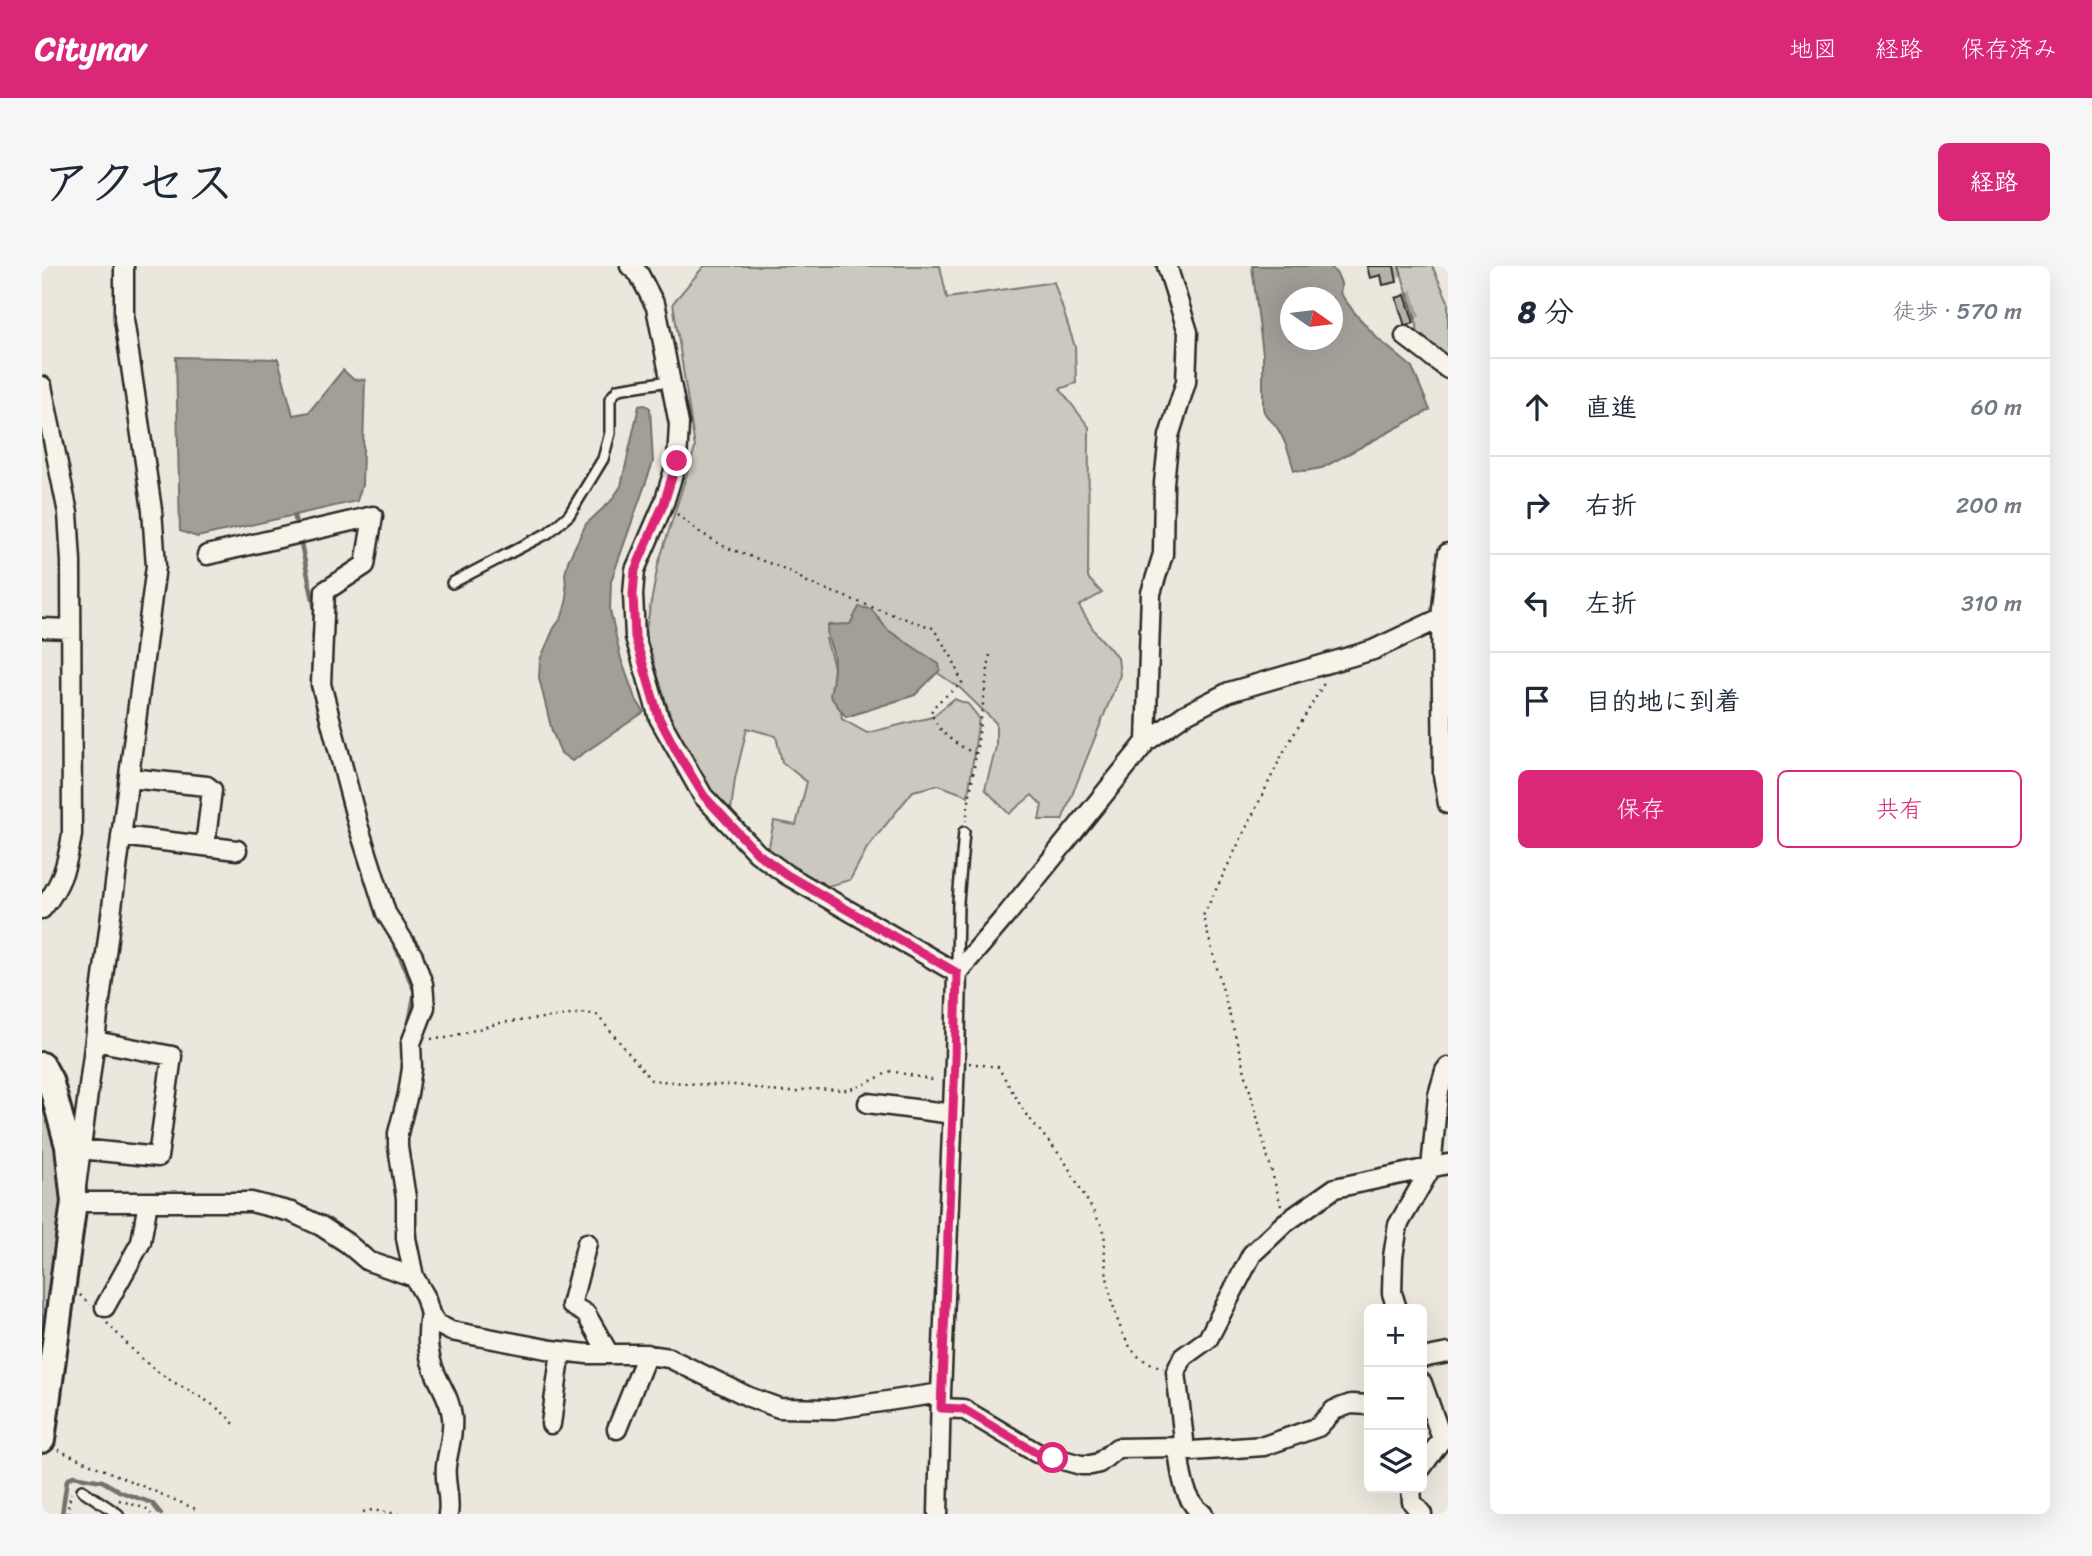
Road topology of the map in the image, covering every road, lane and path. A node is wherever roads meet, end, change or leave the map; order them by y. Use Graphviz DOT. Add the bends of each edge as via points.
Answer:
graph roads {
  1 [pos="124,266"];
  2 [pos="630,266"];
  3 [pos="1167,266"];
  4 [pos="1405,336"];
  5 [pos="1448,369"];
  6 [pos="669,381"];
  7 [pos="42,386"];
  8 [pos="45,412"];
  9 [pos="664,503"];
  10 [pos="1448,553"];
  11 [pos="207,555"];
  12 [pos="452,583"];
  13 [pos="1441,618"];
  14 [pos="42,628"];
  15 [pos="70,629"];
  16 [pos="990,654"];
  17 [pos="1339,659"];
  18 [pos="1146,743"];
  19 [pos="976,754"];
  20 [pos="129,778"];
  21 [pos="1448,804"];
  22 [pos="964,832"];
  23 [pos="121,836"];
  24 [pos="205,846"];
  25 [pos="237,850"];
  26 [pos="42,909"];
  27 [pos="957,973"];
  28 [pos="414,1036"];
  29 [pos="95,1041"];
  30 [pos="955,1060"];
  31 [pos="42,1065"];
  32 [pos="1448,1067"];
  33 [pos="954,1082"];
  34 [pos="868,1103"];
  35 [pos="953,1114"];
  36 [pos="80,1149"];
  37 [pos="1440,1166"];
  38 [pos="74,1202"];
  39 [pos="148,1202"];
  40 [pos="1285,1223"];
  41 [pos="587,1243"];
  42 [pos="414,1277"];
  43 [pos="62,1285"];
  44 [pos="1395,1304"];
  45 [pos="101,1312"];
  46 [pos="430,1314"];
  47 [pos="561,1351"];
  48 [pos="1448,1353"];
  49 [pos="608,1354"];
  50 [pos="647,1354"];
  51 [pos="1427,1357"];
  52 [pos="1176,1372"];
  53 [pos="941,1401"];
  54 [pos="1427,1402"];
  55 [pos="1364,1405"];
  56 [pos="234,1424"];
  57 [pos="551,1424"];
  58 [pos="617,1429"];
  59 [pos="43,1434"];
  60 [pos="1445,1441"];
  61 [pos="1178,1447"];
  62 [pos="1427,1461"];
  63 [pos="82,1490"];
  64 [pos="1411,1493"];
  65 [pos="198,1510"];
  66 [pos="363,1512"];
  67 [pos="118,1514"];
  68 [pos="398,1514"];
  69 [pos="449,1514"];
  70 [pos="938,1514"];
  71 [pos="1203,1514"];
  72 [pos="1422,1514"];
  1 -- 20 [label="street" via="124,319 156,566"];
  2 -- 6 [label="street" via="656,307"];
  3 -- 18 [label="street" via="1188,332 1186,382 1168,436 1163,554 1151,593"];
  4 -- 5 [label="street"];
  6 -- 9 [label="street" via="679,424 677,461"];
  6 -- 12 [label="lane" via="618,389 610,399 610,433 603,458 559,524"];
  7 -- 8 [label="street"];
  8 -- 15 [label="street" via="68,513"];
  9 -- 19 [label="path" via="725,547 933,628 962,683 931,712 947,737"];
  9 -- 27 [label="street" via="635,570 635,637 659,718 704,796 757,853 787,875"];
  10 -- 13 [label="street"];
  11 -- 28 [label="street" via="373,516 365,565 325,591 321,684 386,913 413,956 423,984 425,1007"];
  13 -- 17 [label="street" via="1373,650"];
  13 -- 21 [label="street"];
  14 -- 15 [label="street"];
  15 -- 26 [label="street" via="72,835 66,869"];
  16 -- 19 [label="path"];
  17 -- 18 [label="street" via="1229,692 1184,715"];
  17 -- 40 [label="path" via="1283,753 1203,916"];
  18 -- 27 [label="street"];
  19 -- 22 [label="path"];
  20 -- 23 [label="street"];
  20 -- 24 [label="street" via="212,790"];
  22 -- 27 [label="lane"];
  23 -- 24 [label="street"];
  23 -- 29 [label="street"];
  24 -- 25 [label="street"];
  27 -- 30 [label="street"];
  28 -- 33 [label="path" via="446,1038 500,1023 587,1013 597,1015 651,1080 779,1092 847,1090 891,1071"];
  28 -- 42 [label="street" via="408,1094 398,1133 406,1238"];
  29 -- 36 [label="street"];
  29 -- 36 [label="street" via="172,1056 158,1157"];
  30 -- 33 [label="street"];
  30 -- 52 [label="path" via="992,1065 1003,1073 1103,1228 1113,1301 1132,1349 1150,1363"];
  31 -- 38 [label="street" via="68,1146"];
  32 -- 37 [label="street" via="1438,1095"];
  33 -- 35 [label="street"];
  34 -- 35 [label="street"];
  35 -- 53 [label="street"];
  36 -- 38 [label="street"];
  37 -- 40 [label="street" via="1335,1188"];
  37 -- 44 [label="street" via="1398,1225 1393,1257"];
  38 -- 39 [label="street"];
  38 -- 43 [label="street"];
  39 -- 42 [label="street" via="251,1202 291,1212 321,1226 368,1261"];
  39 -- 45 [label="street" via="141,1242"];
  40 -- 52 [label="street" via="1252,1254 1208,1339 1183,1357"];
  41 -- 49 [label="street" via="571,1305 586,1314"];
  42 -- 46 [label="street"];
  43 -- 45 [label="path"];
  43 -- 59 [label="street"];
  45 -- 56 [label="path" via="153,1369 212,1403"];
  46 -- 47 [label="street" via="451,1331"];
  46 -- 69 [label="street" via="427,1351 453,1418 445,1468"];
  47 -- 49 [label="street"];
  47 -- 57 [label="street"];
  48 -- 51 [label="street"];
  49 -- 50 [label="street"];
  50 -- 53 [label="street" via="669,1358 779,1408"];
  50 -- 58 [label="street"];
  52 -- 61 [label="street" via="1184,1440"];
  53 -- 61 [label="street" via="1037,1453 1081,1465 1099,1463 1117,1448"];
  53 -- 70 [label="street"];
  54 -- 60 [label="street"];
  55 -- 61 [label="street" via="1334,1410 1318,1427 1264,1446 1192,1451"];
  59 -- 65 [label="path" via="54,1430 58,1451"];
  60 -- 62 [label="street"];
  61 -- 71 [label="street" via="1190,1499"];
  63 -- 67 [label="lane"];
  64 -- 72 [label="street"];
  66 -- 68 [label="path"];
}
